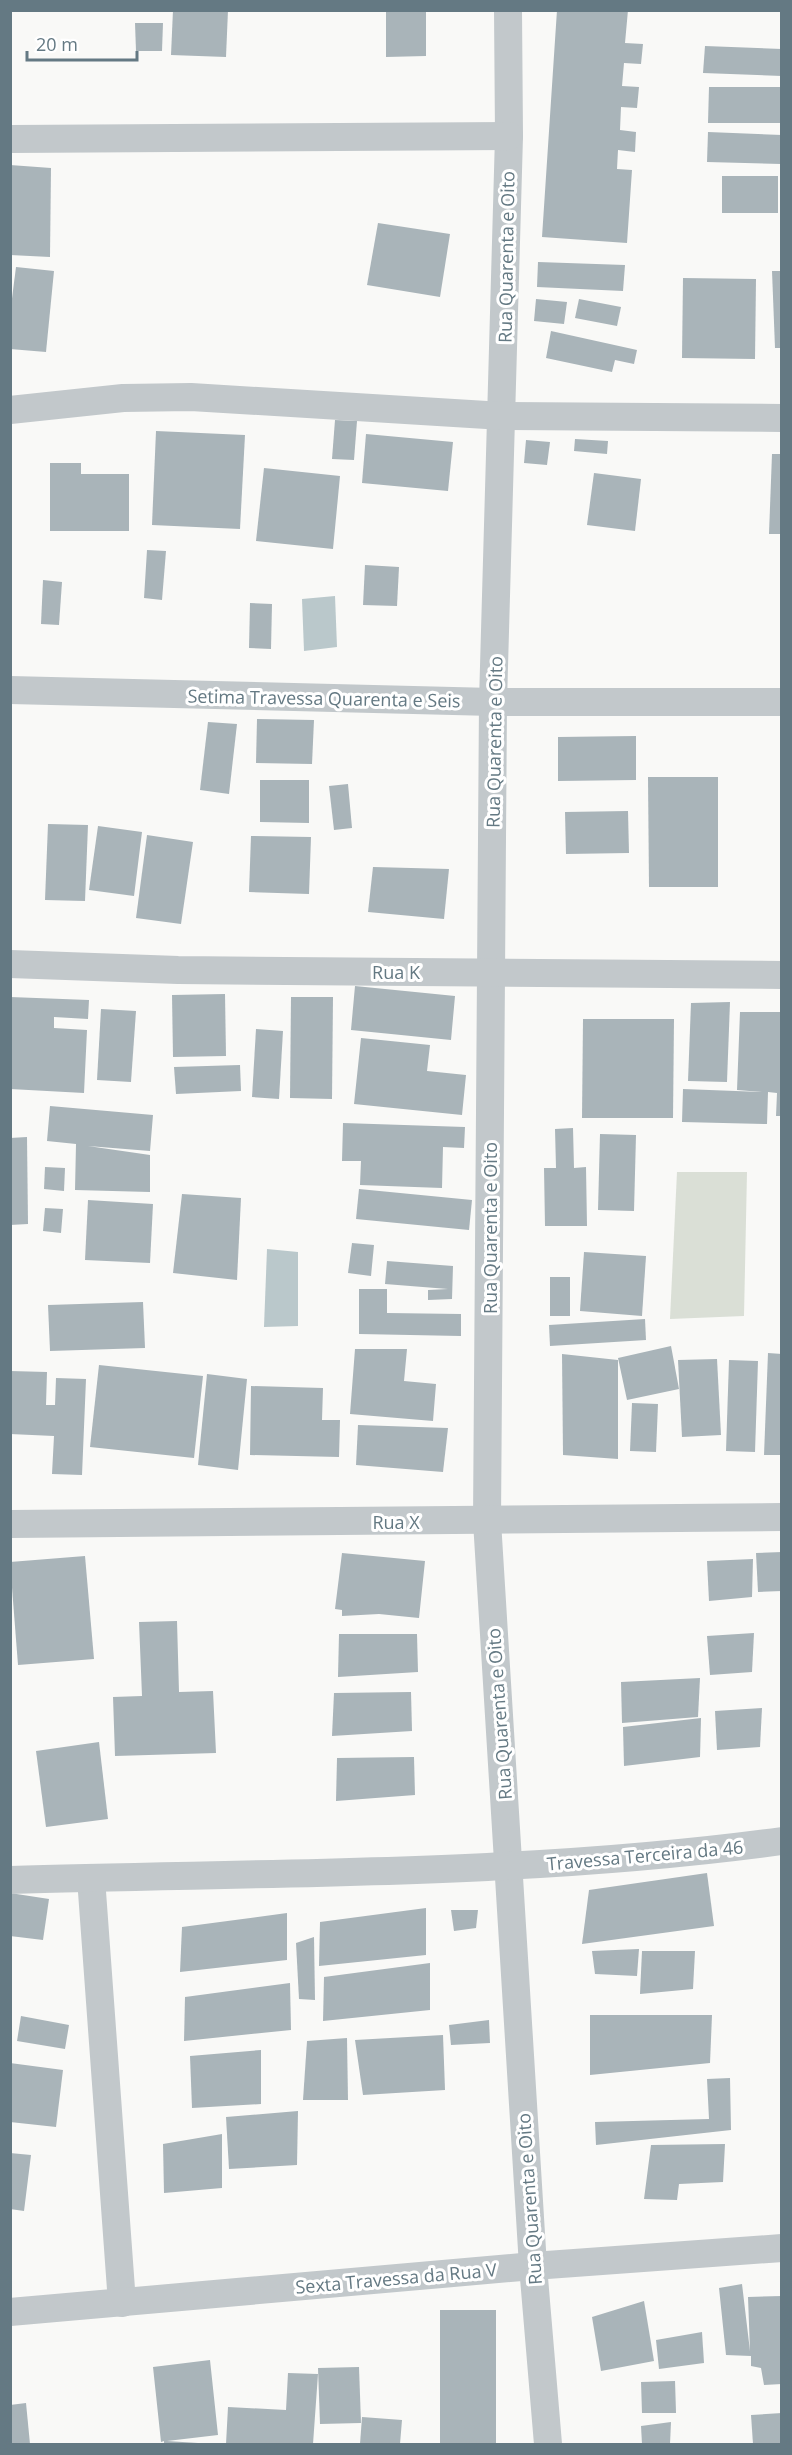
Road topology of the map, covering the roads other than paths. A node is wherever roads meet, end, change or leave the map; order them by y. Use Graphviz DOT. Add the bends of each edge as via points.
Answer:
graph roads {
  1 [pos="508,10"];
  2 [pos="509,136"];
  3 [pos="10,139"];
  4 [pos="10,410"];
  5 [pos="502,416"];
  6 [pos="782,418"];
  7 [pos="10,690"];
  8 [pos="493,702"];
  9 [pos="782,702"];
  10 [pos="10,964"];
  11 [pos="491,972"];
  12 [pos="782,975"];
  13 [pos="782,1517"];
  14 [pos="488,1521"];
  15 [pos="10,1524"];
  16 [pos="782,1841"];
  17 [pos="509,1867"];
  18 [pos="91,1878"];
  19 [pos="10,1880"];
  20 [pos="782,2248"];
  21 [pos="533,2266"];
  22 [pos="122,2303"];
  23 [pos="10,2312"];
  24 [pos="548,2445"];
  1 -- 2 [label="street, Rua Quarenta e Oito"];
  2 -- 3 [label="street"];
  2 -- 5 [label="street, Rua Quarenta e Oito"];
  4 -- 5 [label="street" via="123,398 190,397"];
  5 -- 6 [label="street"];
  5 -- 8 [label="street, Rua Quarenta e Oito"];
  7 -- 8 [label="street, Setima Travessa Quarenta e Seis"];
  8 -- 9 [label="street, Setima Travessa Quarenta e Seis"];
  8 -- 11 [label="street, Rua Quarenta e Oito"];
  10 -- 11 [label="street, Rua K" via="178,970"];
  11 -- 12 [label="street, Rua K"];
  11 -- 14 [label="street, Rua Quarenta e Oito"];
  13 -- 14 [label="street, Rua X"];
  14 -- 15 [label="street, Rua X"];
  14 -- 17 [label="street, Rua Quarenta e Oito"];
  16 -- 17 [label="street, Travessa Terceira da 46"];
  17 -- 18 [label="street, Travessa Terceira da 46"];
  17 -- 21 [label="street, Rua Quarenta e Oito"];
  18 -- 19 [label="street, Travessa Terceira da 46"];
  18 -- 22 [label="street"];
  20 -- 21 [label="street, Sexta Travessa da Rua V"];
  21 -- 22 [label="street, Sexta Travessa da Rua V"];
  21 -- 24 [label="street, Rua Quarenta e Oito"];
  22 -- 23 [label="street, Sexta Travessa da Rua V"];
}
